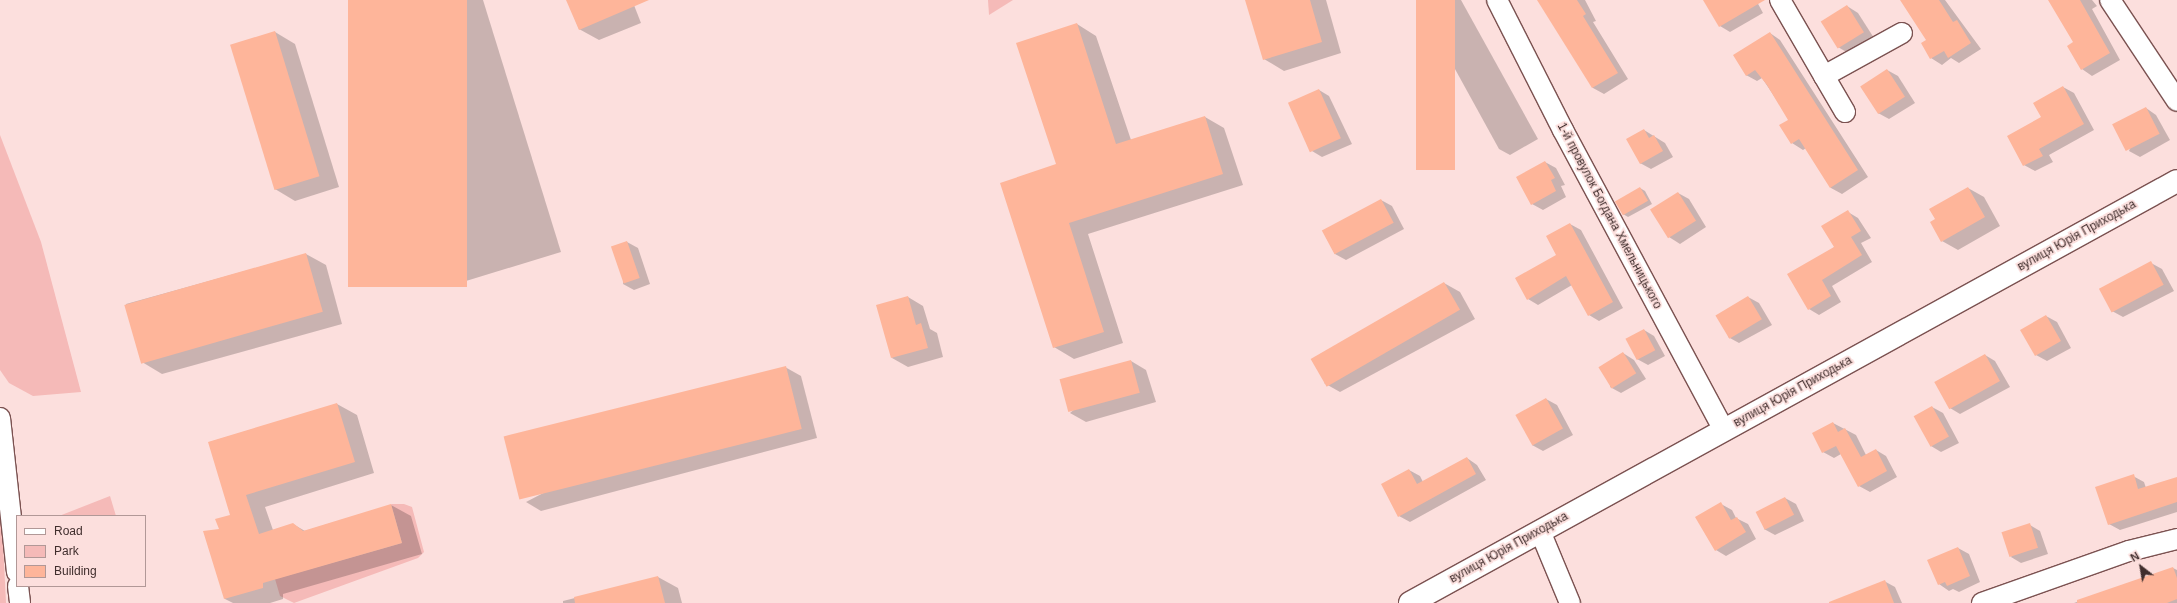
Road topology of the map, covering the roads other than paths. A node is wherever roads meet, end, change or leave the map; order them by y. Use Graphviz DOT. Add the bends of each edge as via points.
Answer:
graph roads {
  1 [pos="1497,0"];
  2 [pos="1780,0"];
  3 [pos="2110,0"];
  4 [pos="1902,33"];
  5 [pos="1824,76"];
  6 [pos="2177,101"];
  7 [pos="1845,112"];
  8 [pos="2177,181"];
  9 [pos="0,418"];
  10 [pos="1724,430"];
  11 [pos="1540,531"];
  12 [pos="2177,539"];
  13 [pos="16,563"];
  14 [pos="18,587"];
  15 [pos="20,603"];
  16 [pos="1410,603"];
  17 [pos="1570,603"];
  18 [pos="1982,603"];
  1 -- 10 [label="street, 1-й провулок Богдана Хмельницького" via="1563,130"];
  2 -- 5 [label="street"];
  3 -- 6 [label="street"];
  4 -- 5 [label="street"];
  5 -- 7 [label="street"];
  8 -- 10 [label="street, вулиця Юрія Приходька"];
  9 -- 13 [label="street"];
  10 -- 11 [label="street, вулиця Юрія Приходька"];
  11 -- 16 [label="street, вулиця Юрія Приходька"];
  11 -- 17 [label="street"];
  12 -- 18 [label="street" via="2129,551"];
  14 -- 15 [label="street"];
}
